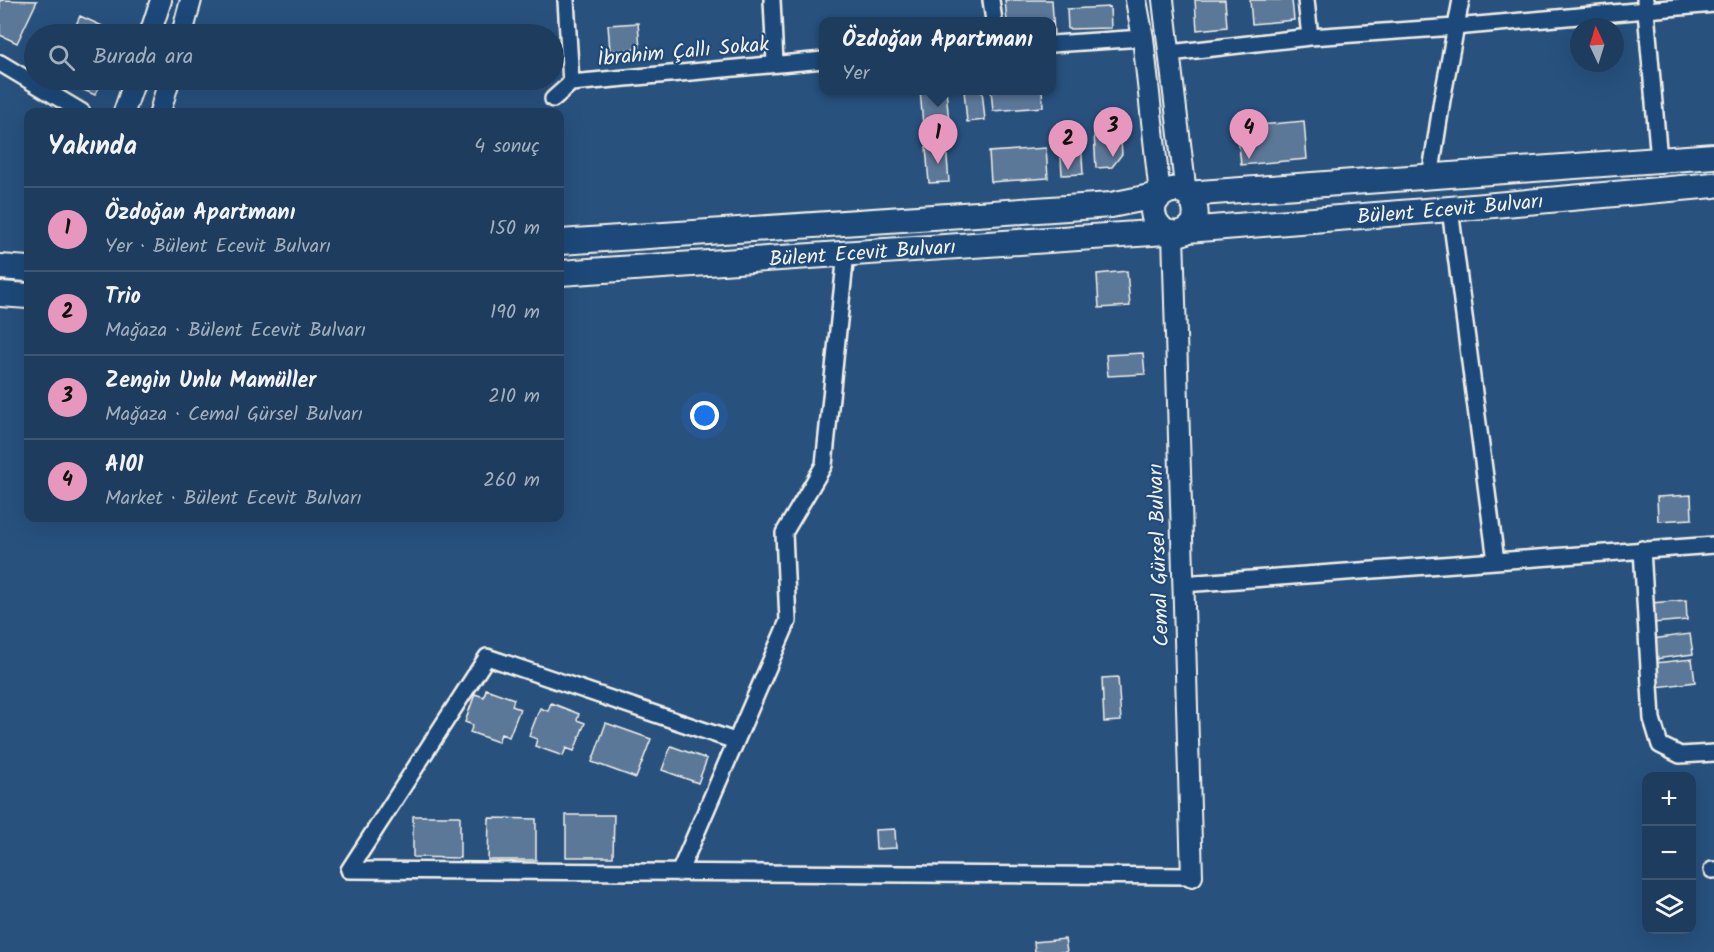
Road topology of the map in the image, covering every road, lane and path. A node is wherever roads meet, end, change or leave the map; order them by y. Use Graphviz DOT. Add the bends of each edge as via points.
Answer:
graph roads {
  1 [pos="162,0"];
  2 [pos="191,0"];
  3 [pos="566,0"];
  4 [pos="772,0"];
  5 [pos="991,0"];
  6 [pos="1136,0"];
  7 [pos="1163,0"];
  8 [pos="1306,0"];
  9 [pos="1461,0"];
  10 [pos="1645,4"];
  11 [pos="1714,4"];
  12 [pos="993,17"];
  13 [pos="154,24"];
  14 [pos="185,24"];
  15 [pos="1455,27"];
  16 [pos="1310,37"];
  17 [pos="1143,38"];
  18 [pos="1056,44"];
  19 [pos="1170,53"];
  20 [pos="819,60"];
  21 [pos="0,63"];
  22 [pos="775,63"];
  23 [pos="24,77"];
  24 [pos="571,82"];
  25 [pos="564,89"];
  26 [pos="45,90"];
  27 [pos="132,90"];
  28 [pos="166,90"];
  29 [pos="563,90"];
  30 [pos="553,99"];
  31 [pos="75,108"];
  32 [pos="125,108"];
  33 [pos="161,108"];
  34 [pos="1714,156"];
  35 [pos="1659,160"];
  36 [pos="1430,178"];
  37 [pos="1714,185"];
  38 [pos="1186,194"];
  39 [pos="1160,195"];
  40 [pos="1449,209"];
  41 [pos="1175,232"];
  42 [pos="564,242"];
  43 [pos="846,253"];
  44 [pos="0,267"];
  45 [pos="24,269"];
  46 [pos="564,273"];
  47 [pos="0,294"];
  48 [pos="24,296"];
  49 [pos="1714,546"];
  50 [pos="1642,549"];
  51 [pos="1496,561"];
  52 [pos="1183,584"];
  53 [pos="735,741"];
  54 [pos="1714,753"];
  55 [pos="680,873"];
  56 [pos="1192,876"];
  1 -- 13 [label="street"];
  2 -- 14 [label="street"];
  3 -- 24 [label="street"];
  4 -- 22 [label="street"];
  5 -- 12 [label="street"];
  6 -- 17 [label="street"];
  7 -- 19 [label="street"];
  8 -- 16 [label="street"];
  9 -- 15 [label="street"];
  10 -- 11 [label="street"];
  10 -- 15 [label="street"];
  10 -- 35 [label="street"];
  15 -- 16 [label="street"];
  15 -- 36 [label="street"];
  16 -- 19 [label="street"];
  17 -- 18 [label="street"];
  17 -- 39 [label="street"];
  19 -- 38 [label="street"];
  20 -- 22 [label="street, İbrahim Çallı Sokak"];
  21 -- 23 [label="street"];
  22 -- 24 [label="street, İbrahim Çallı Sokak"];
  24 -- 25 [label="street, İbrahim Çallı Sokak"];
  26 -- 31 [label="street"];
  27 -- 32 [label="street"];
  28 -- 33 [label="street"];
  29 -- 30 [label="street, İbrahim Çallı Sokak"];
  34 -- 35 [label="main road, Bülent Ecevit Bulvarı"];
  35 -- 36 [label="main road, Bülent Ecevit Bulvarı"];
  36 -- 38 [label="main road, Bülent Ecevit Bulvarı"];
  37 -- 40 [label="main road, Bülent Ecevit Bulvarı"];
  38 -- 39 [label="main road" via="1173,190"];
  38 -- 41 [label="main road" via="1197,212 1192,225"];
  39 -- 41 [label="main road" via="1153,208 1155,222"];
  39 -- 42 [label="main road" via="1111,205"];
  40 -- 41 [label="main road, Bülent Ecevit Bulvarı"];
  40 -- 51 [label="street"];
  41 -- 43 [label="main road, Bülent Ecevit Bulvarı"];
  41 -- 52 [label="street, Cemal Gürsel Bulvarı"];
  43 -- 46 [label="main road, Bülent Ecevit Bulvarı"];
  43 -- 53 [label="street" via="824,465 784,533 788,621"];
  44 -- 45 [label="main road"];
  47 -- 48 [label="main road"];
  49 -- 50 [label="street"];
  50 -- 51 [label="street"];
  50 -- 54 [label="street" via="1652,719 1660,745 1680,755"];
  51 -- 52 [label="street"];
  52 -- 56 [label="street, Cemal Gürsel Bulvarı"];
  53 -- 55 [label="street"];
  53 -- 55 [label="street" via="487,657 349,870"];
  55 -- 56 [label="street"];
}
